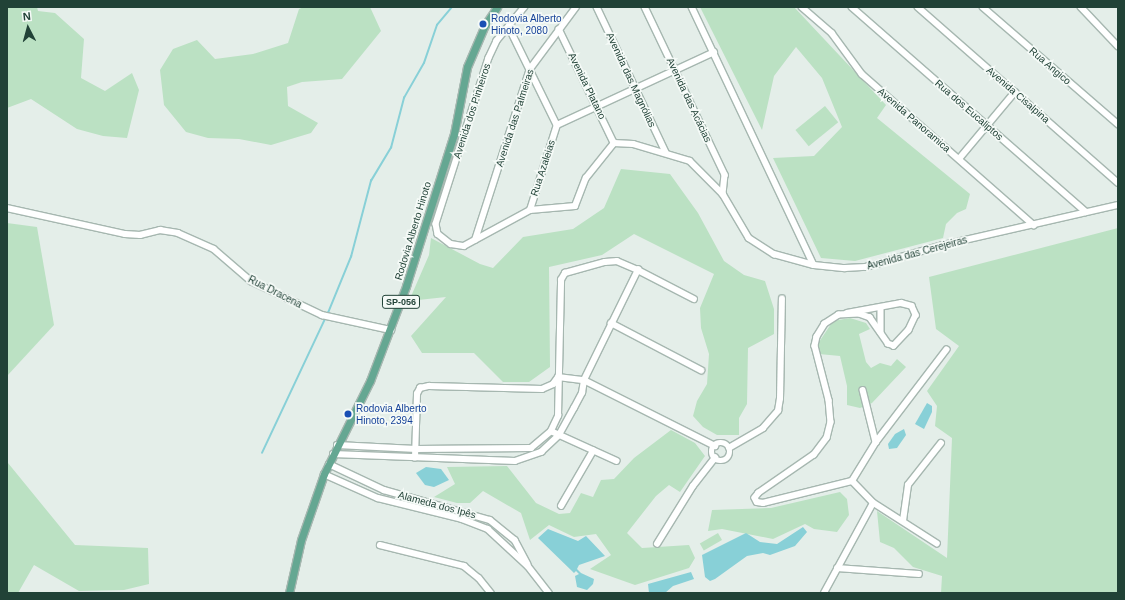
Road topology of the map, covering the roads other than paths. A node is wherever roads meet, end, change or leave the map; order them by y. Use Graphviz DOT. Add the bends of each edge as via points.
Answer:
graph roads {
  1 [pos="497,7"];
  2 [pos="525,7"];
  3 [pos="576,7"];
  4 [pos="597,7"];
  5 [pos="645,7"];
  6 [pos="692,7"];
  7 [pos="802,7"];
  8 [pos="852,7"];
  9 [pos="862,7"];
  10 [pos="918,7"];
  11 [pos="983,7"];
  12 [pos="1081,7"];
  13 [pos="858,12"];
  14 [pos="509,27"];
  15 [pos="559,29"];
  16 [pos="1118,46"];
  17 [pos="714,52"];
  18 [pos="530,69"];
  19 [pos="675,70"];
  20 [pos="636,88"];
  21 [pos="1015,92"];
  22 [pos="596,107"];
  23 [pos="1118,124"];
  24 [pos="557,125"];
  25 [pos="987,125"];
  26 [pos="614,144"];
  27 [pos="666,152"];
  28 [pos="959,160"];
  29 [pos="1118,183"];
  30 [pos="723,194"];
  31 [pos="1118,205"];
  32 [pos="7,208"];
  33 [pos="530,210"];
  34 [pos="1086,212"];
  35 [pos="1034,225"];
  36 [pos="475,240"];
  37 [pos="814,265"];
  38 [pos="638,270"];
  39 [pos="694,299"];
  40 [pos="782,299"];
  41 [pos="881,307"];
  42 [pos="847,313"];
  43 [pos="611,323"];
  44 [pos="391,330"];
  45 [pos="881,332"];
  46 [pos="946,350"];
  47 [pos="701,370"];
  48 [pos="558,377"];
  49 [pos="584,380"];
  50 [pos="863,390"];
  51 [pos="551,431"];
  52 [pos="559,435"];
  53 [pos="876,442"];
  54 [pos="941,443"];
  55 [pos="337,446"];
  56 [pos="715,446"];
  57 [pos="378,448"];
  58 [pos="392,448"];
  59 [pos="729,448"];
  60 [pos="416,449"];
  61 [pos="593,451"];
  62 [pos="333,454"];
  63 [pos="378,456"];
  64 [pos="392,457"];
  65 [pos="416,458"];
  66 [pos="715,458"];
  67 [pos="617,462"];
  68 [pos="329,464"];
  69 [pos="324,474"];
  70 [pos="852,481"];
  71 [pos="365,482"];
  72 [pos="384,490"];
  73 [pos="360,491"];
  74 [pos="381,499"];
  75 [pos="873,503"];
  76 [pos="561,506"];
  77 [pos="903,521"];
  78 [pos="657,544"];
  79 [pos="937,544"];
  80 [pos="380,545"];
  81 [pos="528,566"];
  82 [pos="837,568"];
  83 [pos="919,574"];
  84 [pos="289,593"];
  85 [pos="491,593"];
  86 [pos="549,593"];
  87 [pos="824,593"];
  1 -- 44 [label="main road, Rodovia Alberto Hinoto / SP-056" via="485,25 466,67 454,134"];
  2 -- 14 [label="street, Avenida dos Pinheiros"];
  3 -- 15 [label="street, Avenida das Palmeiras"];
  4 -- 20 [label="street, Avenida das Magnólias"];
  5 -- 19 [label="street, Avenida das Acácias"];
  6 -- 17 [label="street"];
  7 -- 28 [label="street, Avenida Panoramica" via="832,33 862,74"];
  8 -- 13 [label="street, Rua dos Eucaliptos"];
  9 -- 13 [label="street"];
  10 -- 21 [label="street, Avenida Cisalpina"];
  11 -- 23 [label="street, Rua Angico"];
  12 -- 16 [label="street"];
  13 -- 25 [label="street, Rua dos Eucaliptos"];
  14 -- 18 [label="street"];
  14 -- 36 [label="street, Avenida dos Pinheiros" via="489,58 436,224 438,234 451,244 464,246"];
  15 -- 18 [label="street, Avenida das Palmeiras"];
  15 -- 22 [label="street, Avenida Platano"];
  17 -- 19 [label="street"];
  17 -- 37 [label="street"];
  18 -- 24 [label="street"];
  18 -- 36 [label="street, Avenida das Palmeiras"];
  19 -- 20 [label="street"];
  19 -- 30 [label="street, Avenida das Acácias" via="725,175"];
  20 -- 22 [label="street"];
  20 -- 27 [label="street, Avenida das Magnólias"];
  21 -- 25 [label="street"];
  21 -- 29 [label="street, Avenida Cisalpina"];
  22 -- 24 [label="street"];
  22 -- 26 [label="street, Avenida Platano"];
  24 -- 33 [label="street, Rua Azaleias"];
  25 -- 28 [label="street"];
  25 -- 34 [label="street, Rua dos Eucaliptos"];
  26 -- 27 [label="street, Avenida das Cerejeiras" via="633,144"];
  26 -- 33 [label="street" via="586,178 575,206"];
  27 -- 30 [label="street, Avenida das Cerejeiras" via="690,161"];
  28 -- 35 [label="street, Avenida Panoramica"];
  30 -- 37 [label="street, Avenida das Cerejeiras" via="749,238 787,259"];
  31 -- 34 [label="street, Avenida das Cerejeiras"];
  32 -- 44 [label="street, Rua Dracena" via="125,234 160,230 178,233 214,249 251,281 330,319"];
  33 -- 36 [label="street"];
  34 -- 35 [label="street, Avenida das Cerejeiras"];
  35 -- 37 [label="street, Avenida das Cerejeiras" via="943,245 866,267"];
  38 -- 39 [label="street"];
  38 -- 43 [label="street"];
  38 -- 48 [label="street" via="612,261 569,271 563,276"];
  40 -- 59 [label="street" via="778,411 763,428"];
  41 -- 42 [label="street"];
  41 -- 45 [label="street"];
  41 -- 45 [label="street" via="906,304 912,306 916,315 909,330 896,346 888,344"];
  42 -- 45 [label="street" via="870,318"];
  42 -- 70 [label="street" via="827,323 815,341 831,413 827,438 814,455 759,493 756,501 763,503"];
  43 -- 47 [label="street"];
  43 -- 49 [label="street"];
  44 -- 55 [label="main road, Rodovia Alberto Hinoto / SP-056" via="370,381"];
  46 -- 53 [label="street"];
  48 -- 49 [label="street"];
  48 -- 51 [label="street" via="558,416"];
  48 -- 60 [label="street" via="553,384 542,389 429,386 420,388 417,394"];
  49 -- 52 [label="street" via="582,393"];
  49 -- 56 [label="street"];
  50 -- 53 [label="street"];
  51 -- 52 [label="street"];
  51 -- 60 [label="street" via="531,448"];
  52 -- 61 [label="street"];
  52 -- 65 [label="street" via="541,452 515,461"];
  53 -- 70 [label="street"];
  54 -- 77 [label="street" via="908,485"];
  55 -- 57 [label="street"];
  55 -- 62 [label="main road, Rodovia Alberto Hinoto / SP-056"];
  56 -- 59 [label="street" via="721,443"];
  56 -- 66 [label="street" via="712,452"];
  57 -- 58 [label="street"];
  57 -- 63 [label="street"];
  58 -- 60 [label="street"];
  58 -- 64 [label="street"];
  59 -- 66 [label="street" via="729,456 725,460"];
  60 -- 65 [label="street"];
  61 -- 67 [label="street"];
  61 -- 76 [label="street"];
  62 -- 63 [label="street"];
  62 -- 68 [label="main road, Rodovia Alberto Hinoto / SP-056"];
  63 -- 64 [label="street"];
  64 -- 65 [label="street"];
  66 -- 78 [label="street" via="693,486"];
  68 -- 69 [label="main road, Rodovia Alberto Hinoto / SP-056"];
  68 -- 71 [label="street, Alameda dos Ipês"];
  69 -- 73 [label="street, Alameda dos Ipês"];
  69 -- 84 [label="main road, Rodovia Alberto Hinoto / SP-056" via="304,529"];
  70 -- 75 [label="street"];
  71 -- 72 [label="street, Alameda dos Ipês"];
  71 -- 73 [label="street"];
  72 -- 74 [label="street"];
  72 -- 81 [label="street, Alameda dos Ipês" via="490,520 515,540"];
  73 -- 74 [label="street, Alameda dos Ipês"];
  74 -- 81 [label="street, Alameda dos Ipês" via="476,523 498,536"];
  75 -- 77 [label="street"];
  75 -- 82 [label="street"];
  77 -- 79 [label="street"];
  80 -- 85 [label="street" via="464,566 479,578"];
  81 -- 86 [label="street, Alameda dos Ipês"];
  82 -- 83 [label="street"];
  82 -- 87 [label="street"];
}
